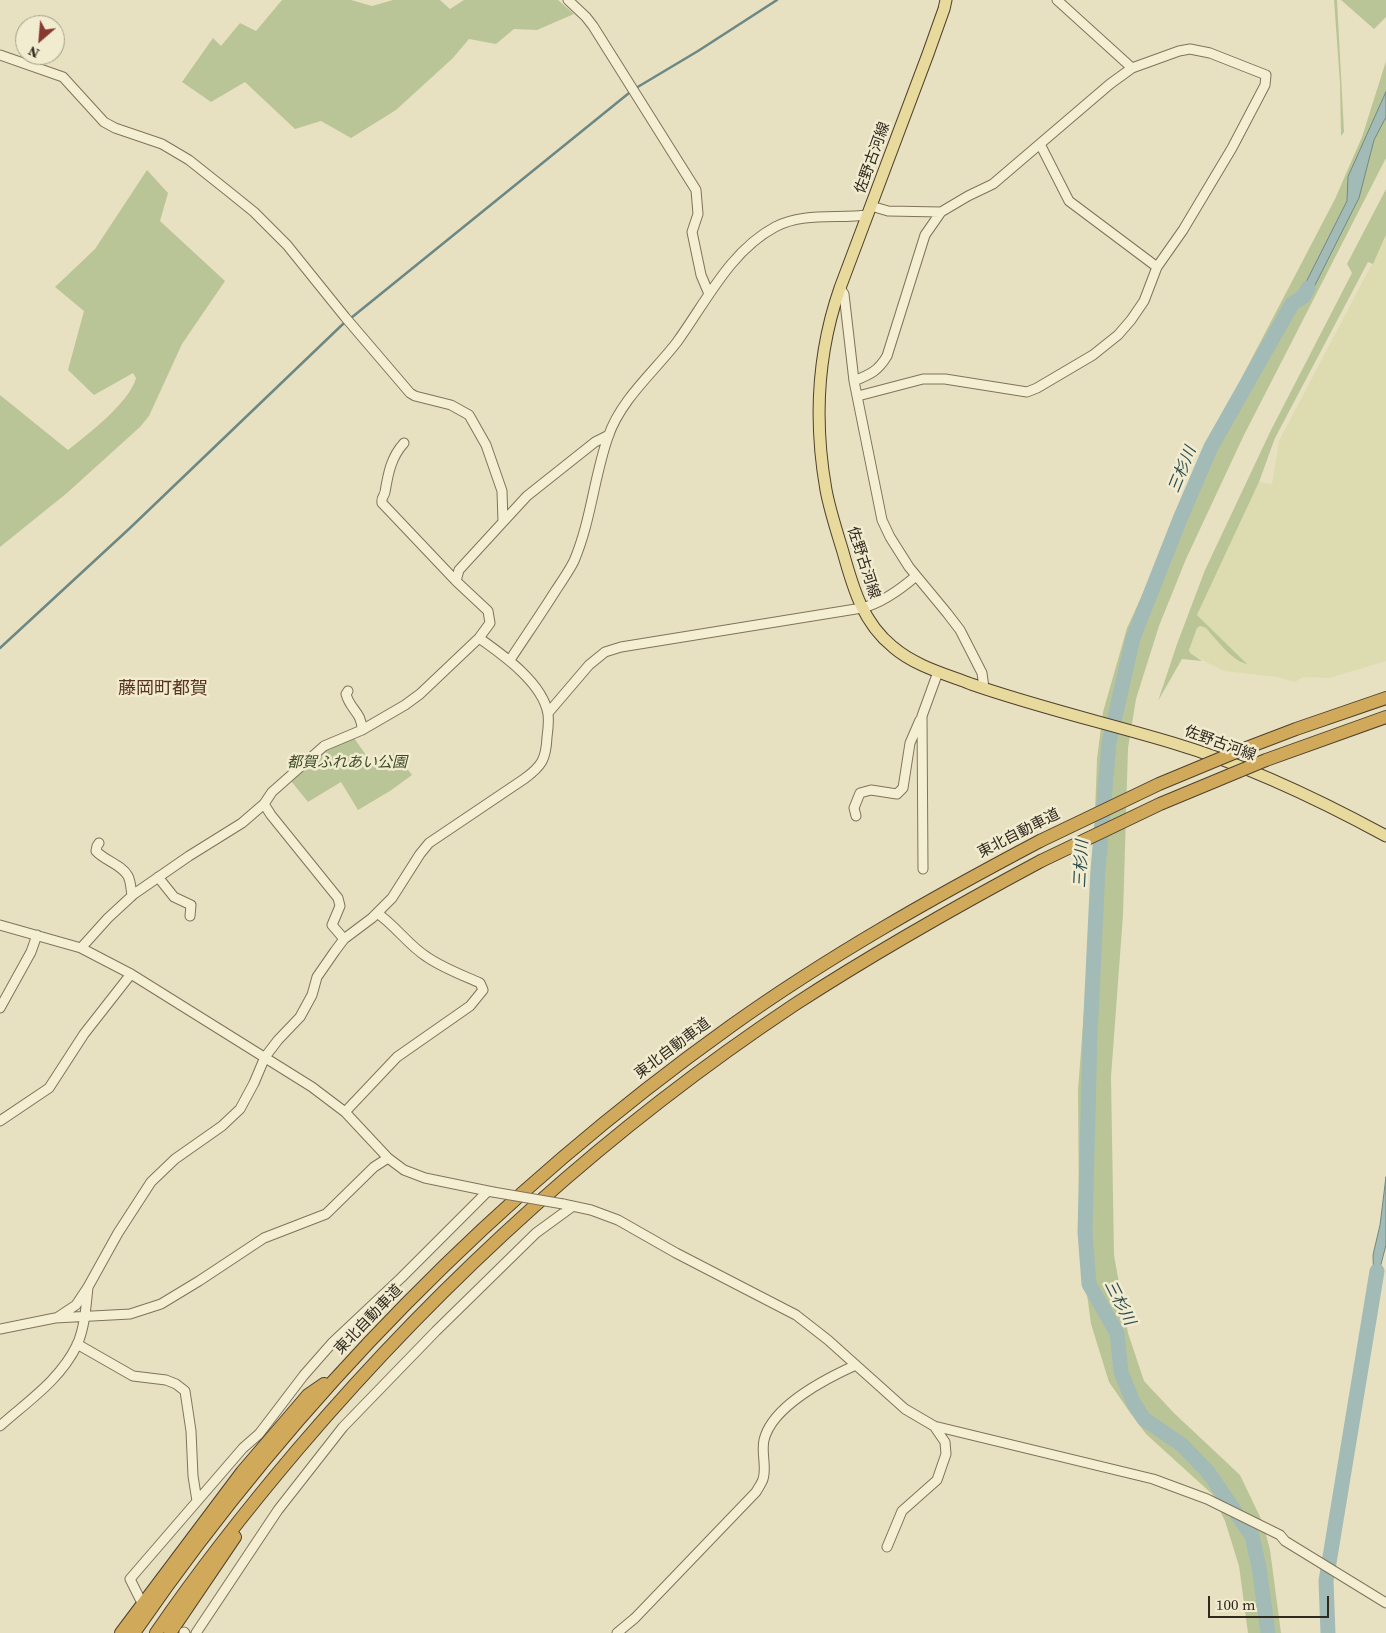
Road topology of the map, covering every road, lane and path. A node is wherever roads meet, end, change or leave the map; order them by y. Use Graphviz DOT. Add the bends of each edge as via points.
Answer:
graph roads {
  1 [pos="568,0"];
  2 [pos="946,0"];
  3 [pos="1057,0"];
  4 [pos="0,55"];
  5 [pos="1132,68"];
  6 [pos="1040,144"];
  7 [pos="869,211"];
  8 [pos="941,212"];
  9 [pos="1157,267"];
  10 [pos="840,288"];
  11 [pos="709,294"];
  12 [pos="854,381"];
  13 [pos="858,396"];
  14 [pos="609,435"];
  15 [pos="404,443"];
  16 [pos="503,522"];
  17 [pos="916,576"];
  18 [pos="456,581"];
  19 [pos="862,608"];
  20 [pos="479,638"];
  21 [pos="510,660"];
  22 [pos="938,672"];
  23 [pos="984,688"];
  24 [pos="348,691"];
  25 [pos="1386,698"];
  26 [pos="548,713"];
  27 [pos="922,716"];
  28 [pos="1386,717"];
  29 [pos="362,730"];
  30 [pos="264,804"];
  31 [pos="856,816"];
  32 [pos="1383,831"];
  33 [pos="99,843"];
  34 [pos="923,869"];
  35 [pos="158,877"];
  36 [pos="132,896"];
  37 [pos="377,913"];
  38 [pos="190,916"];
  39 [pos="0,925"];
  40 [pos="37,935"];
  41 [pos="344,939"];
  42 [pos="81,948"];
  43 [pos="131,974"];
  44 [pos="0,1008"];
  45 [pos="265,1057"];
  46 [pos="345,1112"];
  47 [pos="0,1121"];
  48 [pos="388,1158"];
  49 [pos="490,1192"];
  50 [pos="573,1206"];
  51 [pos="88,1287"];
  52 [pos="85,1317"];
  53 [pos="55,1318"];
  54 [pos="0,1329"];
  55 [pos="78,1344"];
  56 [pos="856,1364"];
  57 [pos="344,1368"];
  58 [pos="0,1426"];
  59 [pos="934,1426"];
  60 [pos="264,1490"];
  61 [pos="197,1501"];
  62 [pos="887,1547"];
  63 [pos="140,1599"];
  64 [pos="1386,1602"];
  65 [pos="121,1633"];
  66 [pos="134,1633"];
  67 [pos="156,1633"];
  68 [pos="170,1633"];
  69 [pos="196,1633"];
  70 [pos="616,1633"];
  1 -- 11 [label="street" via="594,26 696,190 698,214 692,232 701,276"];
  2 -- 7 [label="main road, 佐野古河線"];
  3 -- 5 [label="street"];
  4 -- 16 [label="street" via="62,77 104,122 162,144 189,160 254,212 286,245 410,393 452,405 469,415 486,445 502,491"];
  5 -- 6 [label="street"];
  5 -- 9 [label="street" via="1190,49 1210,53 1264,73 1266,77 1265,85 1232,148"];
  6 -- 8 [label="street" via="994,184"];
  6 -- 9 [label="street" via="1069,201"];
  7 -- 8 [label="street"];
  7 -- 10 [label="main road, 佐野古河線"];
  7 -- 11 [label="street" via="797,219 775,227 752,242"];
  8 -- 12 [label="street" via="925,236 887,356 873,374"];
  9 -- 13 [label="street" via="1144,301 1118,335 1093,355 1028,392 945,379 923,379"];
  10 -- 12 [label="street" via="847,312"];
  10 -- 19 [label="main road, 佐野古河線" via="822,356 819,437 826,492"];
  11 -- 14 [label="street" via="676,343 631,397"];
  12 -- 13 [label="street"];
  13 -- 17 [label="street" via="882,520"];
  14 -- 16 [label="street" via="595,442 527,496"];
  14 -- 21 [label="street" via="573,562"];
  15 -- 18 [label="street" via="390,466 382,503"];
  16 -- 18 [label="street" via="459,570"];
  17 -- 19 [label="street"];
  17 -- 23 [label="street" via="960,630 982,673"];
  18 -- 20 [label="street" via="488,611 490,623"];
  19 -- 22 [label="main road, 佐野古河線" via="894,649"];
  19 -- 26 [label="street" via="612,649 589,665"];
  20 -- 21 [label="street"];
  20 -- 29 [label="street" via="412,700"];
  21 -- 26 [label="street" via="542,697"];
  22 -- 23 [label="main road, 佐野古河線"];
  22 -- 27 [label="street"];
  23 -- 32 [label="main road, 佐野古河線" via="1198,751 1258,774"];
  24 -- 29 [label="street" via="348,702 362,720"];
  25 -- 57 [label="highway, 東北自動車道, bridge" via="1296,729 1159,784 1040,841 843,952 732,1026 577,1146 525,1190 422,1288"];
  26 -- 37 [label="street" via="545,758 536,771 429,843 392,898"];
  27 -- 31 [label="street" via="910,743 904,788 897,794 871,790 860,793 854,808"];
  27 -- 34 [label="street"];
  28 -- 60 [label="highway, bridge" via="1266,760 1160,804 1041,861 927,923 744,1040 645,1114 546,1196 448,1288 359,1380"];
  29 -- 30 [label="street" via="324,746 272,792"];
  30 -- 35 [label="street" via="242,823"];
  30 -- 41 [label="street" via="338,898 340,906 332,925"];
  33 -- 36 [label="street" via="96,851 121,868 128,877"];
  35 -- 36 [label="street"];
  35 -- 38 [label="street" via="174,897 191,905"];
  36 -- 42 [label="street"];
  37 -- 41 [label="street"];
  37 -- 46 [label="street" via="427,958 480,983 483,990 470,1006 397,1057"];
  39 -- 40 [label="street"];
  40 -- 42 [label="street"];
  40 -- 44 [label="street"];
  41 -- 45 [label="street" via="317,977 300,1017"];
  42 -- 43 [label="street"];
  43 -- 45 [label="street"];
  43 -- 47 [label="street" via="84,1034 49,1088"];
  45 -- 46 [label="street"];
  45 -- 51 [label="street" via="240,1109 175,1159 151,1182"];
  46 -- 48 [label="street"];
  48 -- 49 [label="street" via="404,1170 425,1178"];
  48 -- 52 [label="street" via="374,1167 326,1214 264,1238 161,1304 130,1314"];
  49 -- 50 [label="street, bridge"];
  49 -- 61 [label="street" via="333,1342 259,1434"];
  50 -- 56 [label="street" via="618,1220 782,1308 809,1324"];
  50 -- 69 [label="street" via="536,1232 343,1427 278,1510"];
  51 -- 52 [label="street"];
  51 -- 53 [label="street" via="76,1305"];
  52 -- 53 [label="street"];
  52 -- 55 [label="street"];
  53 -- 54 [label="street"];
  55 -- 58 [label="street" via="54,1379"];
  55 -- 61 [label="street" via="133,1376 166,1380 185,1392"];
  56 -- 59 [label="street" via="904,1409"];
  56 -- 70 [label="street" via="825,1379 787,1406 770,1426 764,1439 764,1474 756,1492 635,1618"];
  57 -- 65 [label="highway" via="308,1395 242,1472"];
  57 -- 66 [label="highway, 東北自動車道" via="207,1532"];
  59 -- 62 [label="street" via="945,1442 946,1454 937,1480 902,1511"];
  59 -- 64 [label="street" via="1153,1479 1207,1499 1280,1535"];
  60 -- 67 [label="highway"];
  60 -- 68 [label="highway"];
  61 -- 63 [label="street" via="130,1579"];
}
